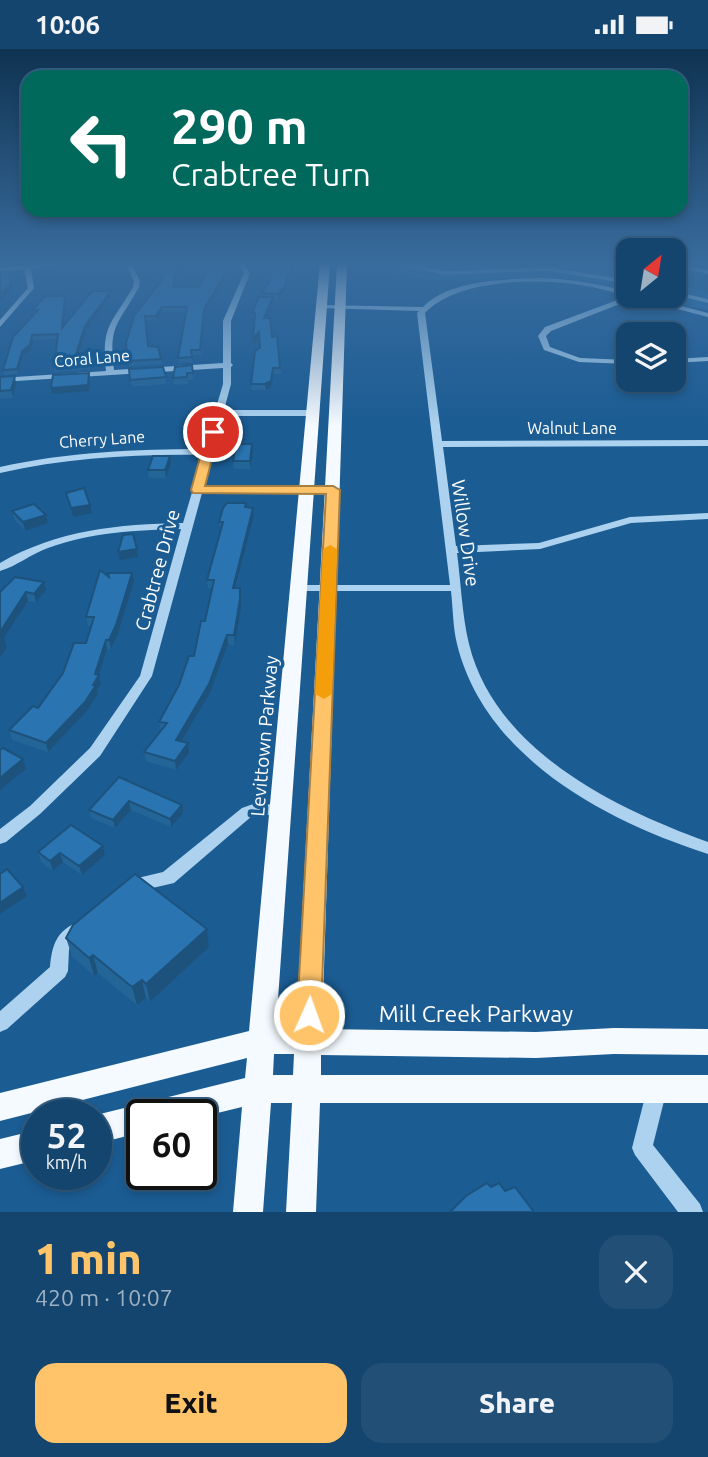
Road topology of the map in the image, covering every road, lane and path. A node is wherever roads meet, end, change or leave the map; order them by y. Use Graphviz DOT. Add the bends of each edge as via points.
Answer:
graph roads {
  1 [pos="116,317"];
  2 [pos="229,317"];
  3 [pos="329,317"];
  4 [pos="331,317"];
  5 [pos="421,317"];
  6 [pos="579,317"];
  7 [pos="708,359"];
  8 [pos="686,360"];
  9 [pos="616,361"];
  10 [pos="229,365"];
  11 [pos="110,371"];
  12 [pos="0,380"];
  13 [pos="314,412"];
  14 [pos="218,413"];
  15 [pos="708,443"];
  16 [pos="437,444"];
  17 [pos="208,452"];
  18 [pos="0,470"];
  19 [pos="198,490"];
  20 [pos="308,490"];
  21 [pos="333,490"];
  22 [pos="708,516"];
  23 [pos="187,526"];
  24 [pos="451,550"];
  25 [pos="0,568"];
  26 [pos="300,588"];
  27 [pos="328,588"];
  28 [pos="456,588"];
  29 [pos="281,810"];
  30 [pos="0,838"];
  31 [pos="708,848"];
  32 [pos="113,902"];
  33 [pos="91,919"];
  34 [pos="0,1023"];
  35 [pos="262,1041"];
  36 [pos="308,1042"];
  37 [pos="708,1042"];
  38 [pos="258,1089"];
  39 [pos="306,1089"];
  40 [pos="657,1089"];
  41 [pos="708,1089"];
  42 [pos="217,1099"];
  43 [pos="0,1107"];
  44 [pos="21,1149"];
  45 [pos="0,1154"];
  46 [pos="248,1212"];
  47 [pos="301,1212"];
  48 [pos="691,1212"];
  1 -- 11 [label="street" via="107,336"];
  2 -- 10 [label="street, Crabtree Drive"];
  3 -- 13 [label="main road, Levittown Parkway"];
  4 -- 21 [label="main road, Levittown Parkway"];
  5 -- 16 [label="street, Willow Drive"];
  6 -- 9 [label="street" via="548,329 542,336 547,348 568,357"];
  7 -- 8 [label="street"];
  10 -- 11 [label="street, Coral Lane"];
  10 -- 14 [label="street, Crabtree Drive"];
  11 -- 12 [label="street, Coral Lane"];
  13 -- 14 [label="street"];
  13 -- 20 [label="main road, Levittown Parkway"];
  14 -- 17 [label="street, Crabtree Drive"];
  15 -- 16 [label="street, Walnut Lane"];
  16 -- 24 [label="street, Willow Drive"];
  17 -- 18 [label="street, Cherry Lane" via="110,452"];
  17 -- 19 [label="street, Crabtree Drive"];
  19 -- 20 [label="street"];
  19 -- 23 [label="street, Crabtree Drive"];
  20 -- 21 [label="street"];
  20 -- 26 [label="main road, Levittown Parkway"];
  21 -- 27 [label="main road, Levittown Parkway"];
  22 -- 24 [label="street" via="630,520 531,547"];
  23 -- 25 [label="street" via="96,530 41,546"];
  23 -- 30 [label="street, Crabtree Drive" via="146,676 95,752"];
  24 -- 28 [label="street, Willow Drive"];
  26 -- 27 [label="street"];
  26 -- 29 [label="main road, Levittown Parkway"];
  27 -- 28 [label="street"];
  27 -- 36 [label="main road, Levittown Parkway"];
  28 -- 31 [label="street, Willow Drive" via="467,660 483,694 517,737 544,763 612,808"];
  29 -- 32 [label="street" via="247,812 168,878 134,884"];
  29 -- 35 [label="main road, Levittown Parkway"];
  33 -- 34 [label="street" via="61,946 59,971"];
  35 -- 36 [label="main road, Mill Creek Parkway"];
  35 -- 38 [label="main road, Levittown Parkway"];
  35 -- 43 [label="main road, Mill Creek Parkway"];
  36 -- 37 [label="main road, Mill Creek Parkway"];
  36 -- 39 [label="main road, Levittown Parkway"];
  38 -- 39 [label="main road"];
  38 -- 42 [label="main road"];
  38 -- 46 [label="main road, Levittown Parkway"];
  39 -- 40 [label="main road"];
  39 -- 47 [label="main road, Levittown Parkway"];
  40 -- 41 [label="main road"];
  40 -- 48 [label="street" via="642,1148"];
  44 -- 45 [label="main road"];
}
